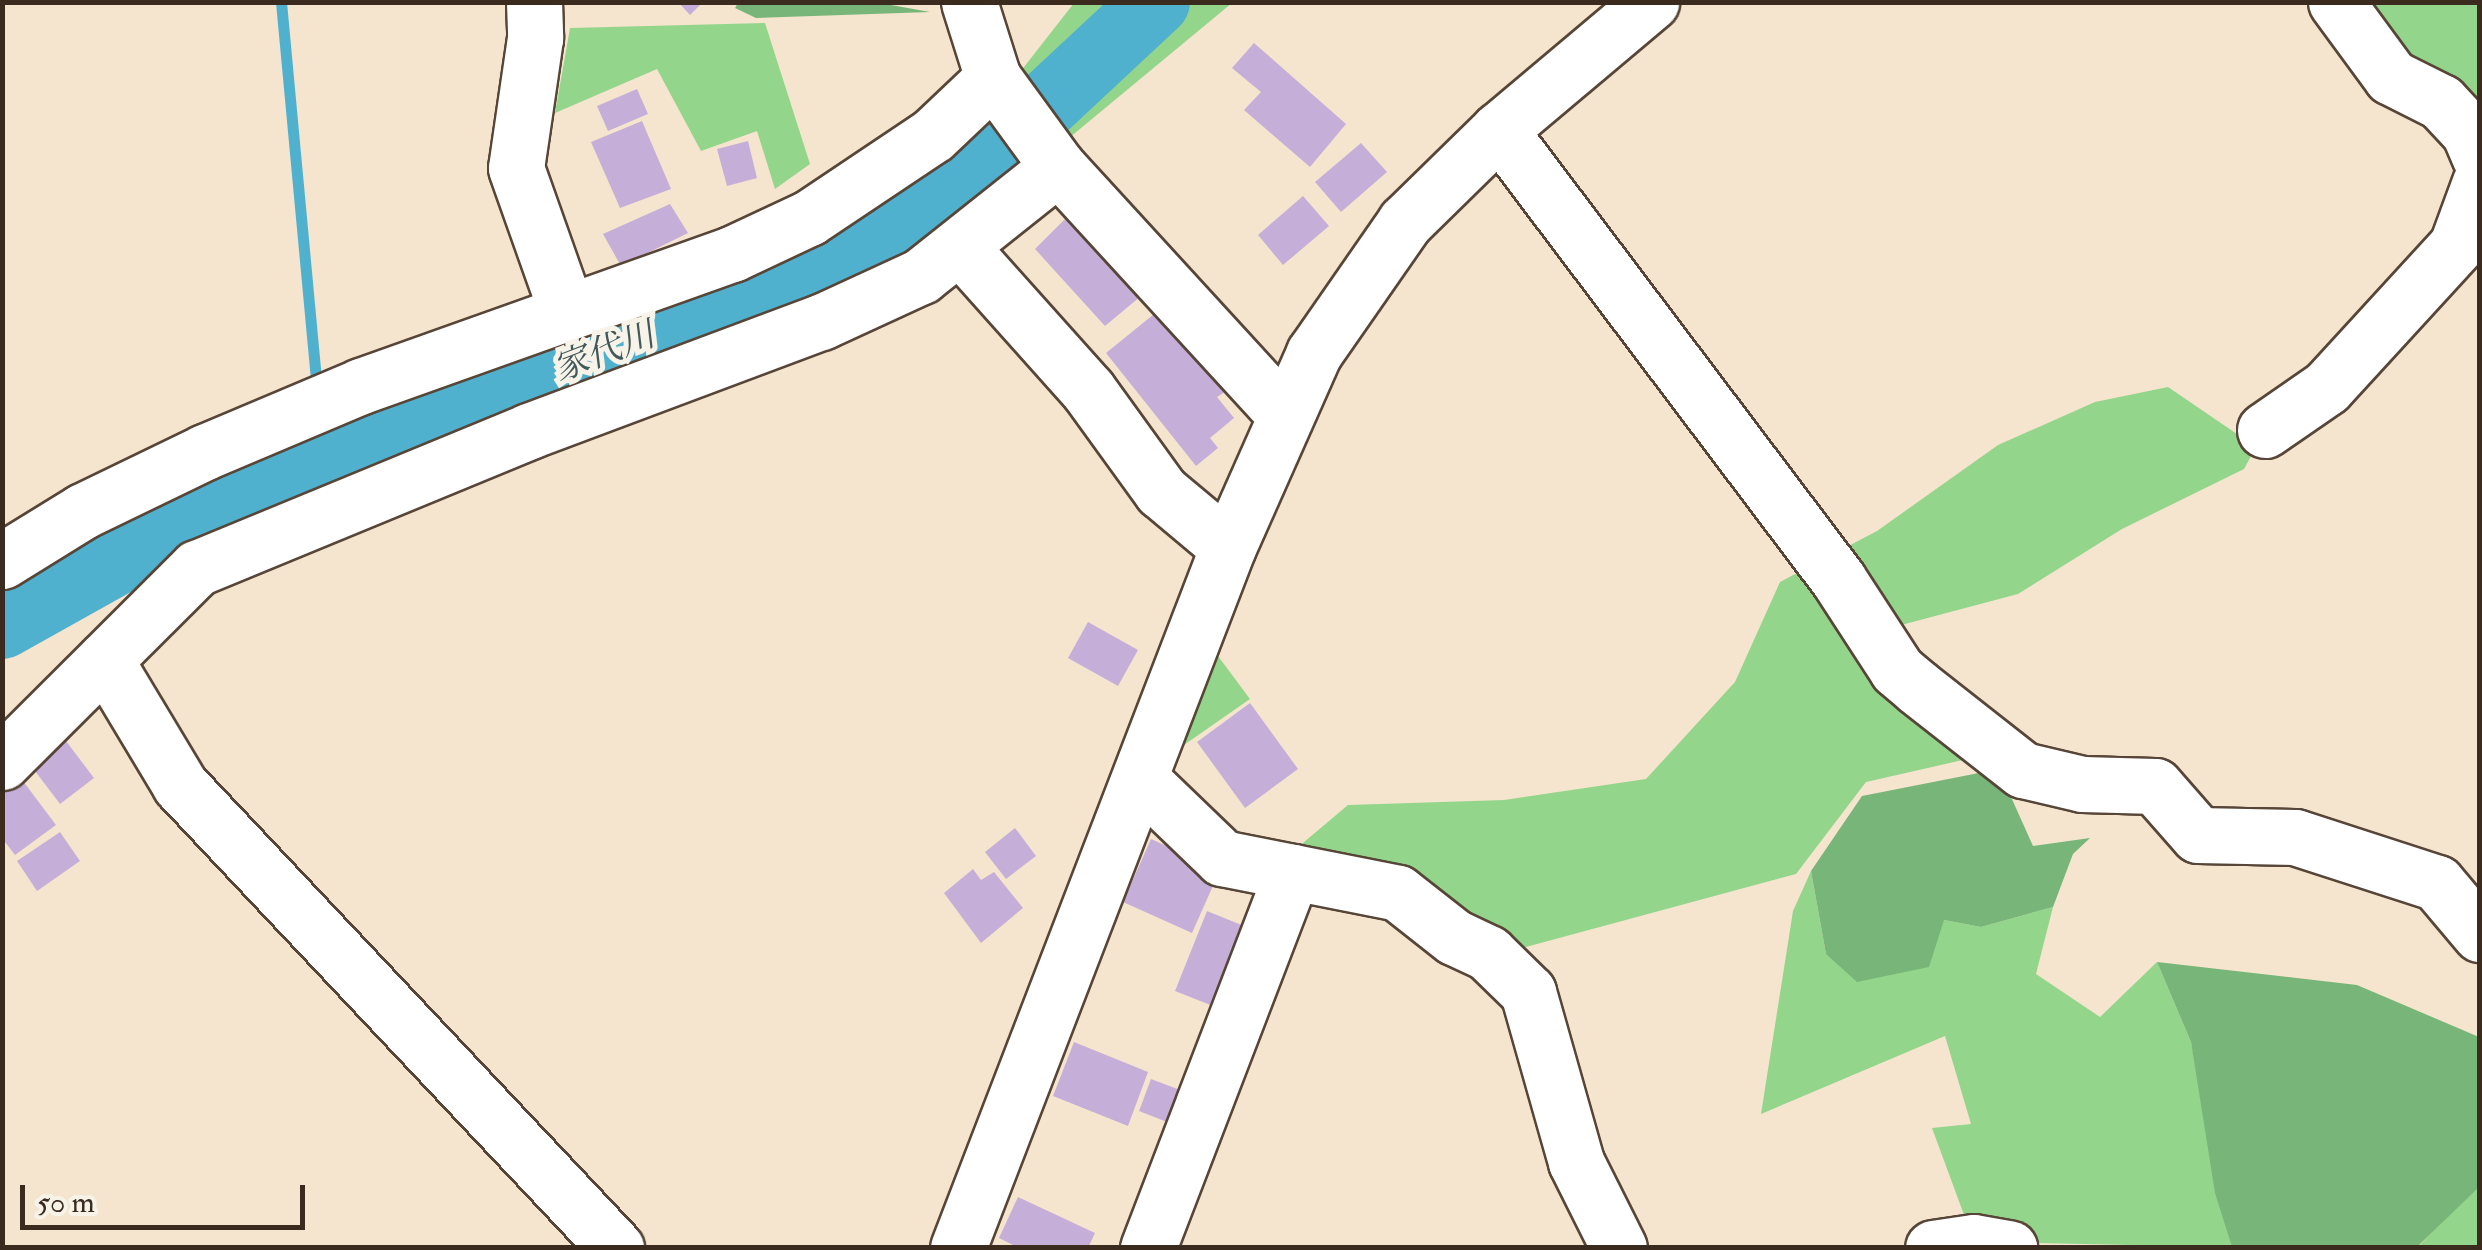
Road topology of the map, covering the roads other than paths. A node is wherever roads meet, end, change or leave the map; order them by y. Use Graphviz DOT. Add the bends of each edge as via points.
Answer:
graph roads {
  1 [pos="534,2"];
  2 [pos="969,2"];
  3 [pos="1651,2"];
  4 [pos="2336,2"];
  5 [pos="1001,90"];
  6 [pos="1499,130"];
  7 [pos="2480,158"];
  8 [pos="1054,159"];
  9 [pos="2480,182"];
  10 [pos="960,248"];
  11 [pos="567,312"];
  12 [pos="1284,414"];
  13 [pos="2265,430"];
  14 [pos="1228,547"];
  15 [pos="2,561"];
  16 [pos="105,660"];
  17 [pos="2,762"];
  18 [pos="1140,779"];
  19 [pos="1292,872"];
  20 [pos="2480,934"];
  21 [pos="616,1248"];
  22 [pos="958,1248"];
  23 [pos="1148,1248"];
  24 [pos="1619,1248"];
  25 [pos="1933,1248"];
  26 [pos="2009,1248"];
  1 -- 11 [label="street" via="536,38 516,168"];
  2 -- 5 [label="street"];
  3 -- 6 [label="street"];
  4 -- 7 [label="street" via="2391,78 2441,102 2469,132"];
  5 -- 8 [label="street"];
  5 -- 11 [label="street" via="809,218 732,254"];
  6 -- 12 [label="street" via="1405,222 1314,354"];
  6 -- 20 [label="street" via="1838,579 1897,670 1942,708 2023,770 2082,784 2155,786 2198,835 2295,837 2437,883"];
  8 -- 10 [label="street"];
  8 -- 12 [label="street"];
  9 -- 13 [label="street" via="2457,245 2328,387"];
  10 -- 14 [label="street" via="1088,390 1161,491"];
  10 -- 16 [label="street" via="921,276 822,322 529,431 197,568"];
  11 -- 15 [label="street" via="361,386 205,452 83,511"];
  12 -- 14 [label="street"];
  14 -- 18 [label="street"];
  16 -- 17 [label="street"];
  16 -- 21 [label="street" via="180,785"];
  18 -- 19 [label="street" via="1222,858"];
  18 -- 22 [label="street"];
  19 -- 23 [label="street"];
  19 -- 24 [label="street" via="1398,893 1454,937 1488,952 1528,992 1576,1162"];
  25 -- 26 [label="street" via="1974,1242"];
}
